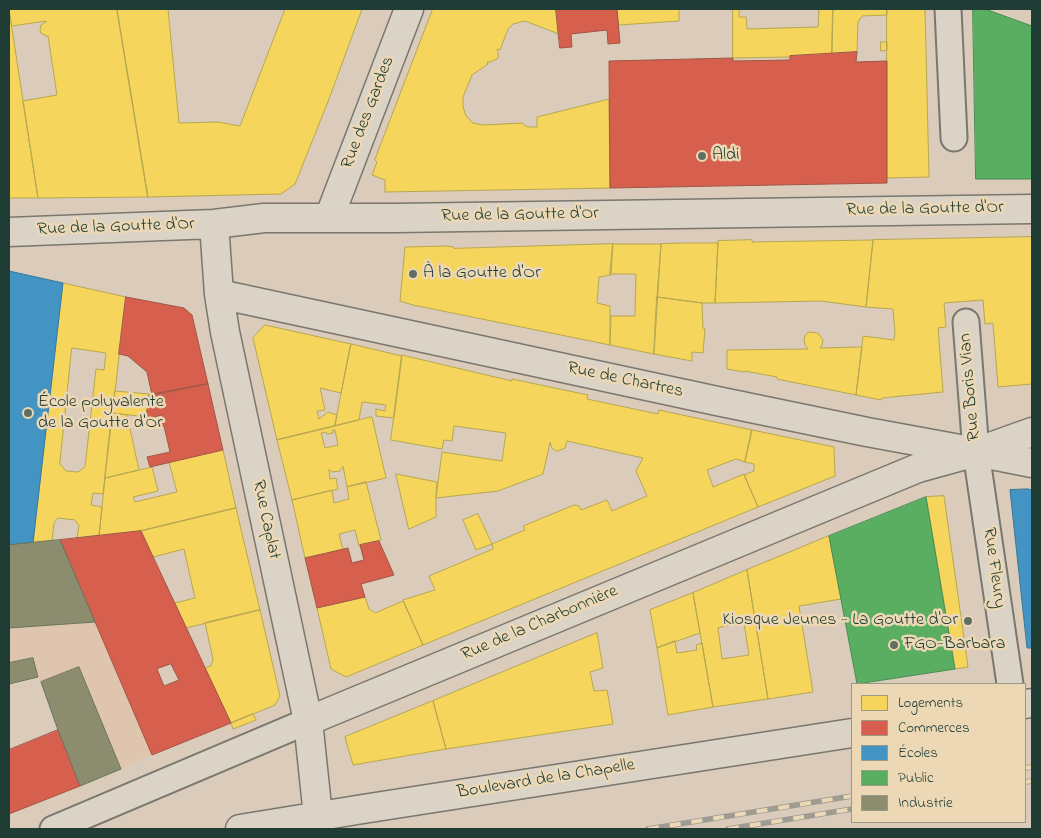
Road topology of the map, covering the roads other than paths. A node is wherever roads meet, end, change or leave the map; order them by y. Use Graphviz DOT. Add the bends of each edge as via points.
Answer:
graph roads {
  1 [pos="409,9"];
  2 [pos="948,9"];
  3 [pos="954,138"];
  4 [pos="1032,209"];
  5 [pos="329,218"];
  6 [pos="214,224"];
  7 [pos="9,232"];
  8 [pos="219,294"];
  9 [pos="966,322"];
  10 [pos="1032,432"];
  11 [pos="976,452"];
  12 [pos="1032,463"];
  13 [pos="1010,683"];
  14 [pos="308,721"];
  15 [pos="851,733"];
  16 [pos="318,816"];
  17 [pos="53,829"];
  18 [pos="240,829"];
  1 -- 5 [label="street, Rue des Gardes"];
  2 -- 3 [label="street"];
  4 -- 5 [label="street, Rue de la Goutte d'Or"];
  5 -- 6 [label="street, Rue de la Goutte d'Or" via="264,218"];
  6 -- 7 [label="street, Rue de la Goutte d'Or"];
  6 -- 8 [label="street, Rue Caplat"];
  8 -- 11 [label="street, Rue de Chartres" via="717,402"];
  8 -- 14 [label="street, Rue Caplat"];
  9 -- 11 [label="street, Rue Boris Vian"];
  10 -- 11 [label="street, Rue de la Charbonnière"];
  11 -- 12 [label="street, Rue de Chartres"];
  11 -- 13 [label="street, Rue Fleury"];
  11 -- 14 [label="street, Rue de la Charbonnière" via="918,468"];
  14 -- 16 [label="street, Rue Caplat"];
  14 -- 17 [label="street, Rue de la Charbonnière"];
  15 -- 16 [label="street, Boulevard de la Chapelle"];
  16 -- 18 [label="street, Boulevard de la Chapelle"];
}
